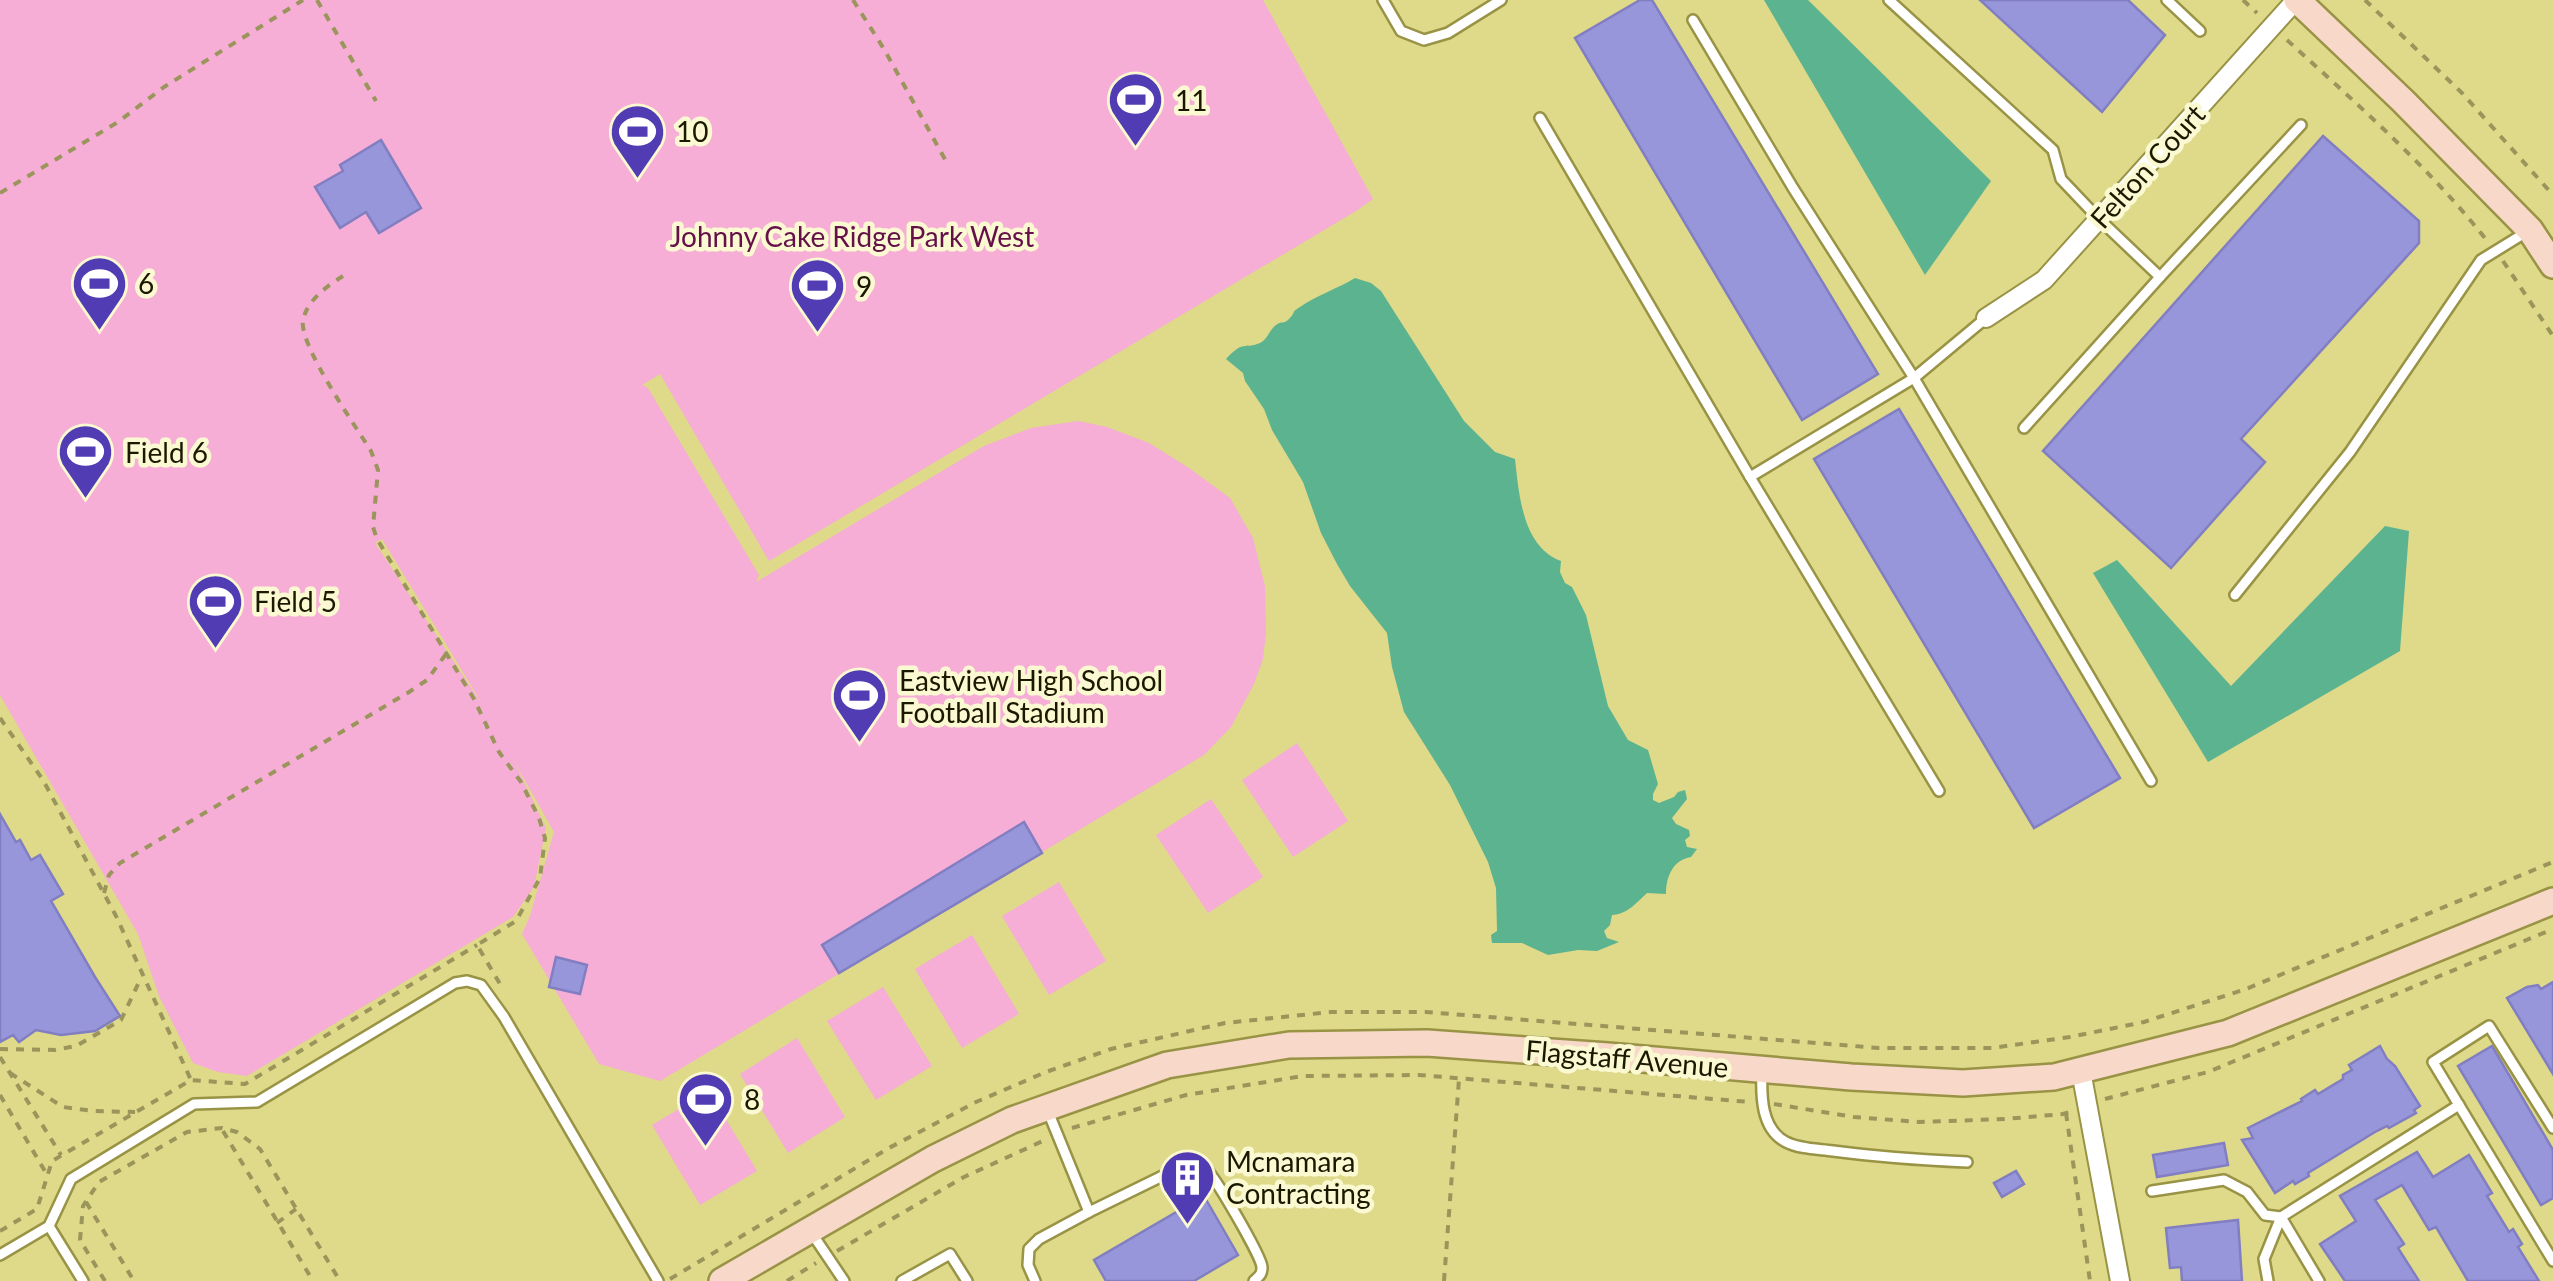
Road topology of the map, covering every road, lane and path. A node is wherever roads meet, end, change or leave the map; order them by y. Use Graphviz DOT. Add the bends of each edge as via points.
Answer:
graph roads {
  1 [pos="303,0"];
  2 [pos="317,0"];
  3 [pos="852,0"];
  4 [pos="1382,0"];
  5 [pos="1502,0"];
  6 [pos="1889,0"];
  7 [pos="2167,0"];
  8 [pos="2243,0"];
  9 [pos="2296,0"];
  10 [pos="2364,0"];
  11 [pos="1693,20"];
  12 [pos="2272,27"];
  13 [pos="2200,30"];
  14 [pos="376,100"];
  15 [pos="1540,118"];
  16 [pos="2301,125"];
  17 [pos="947,163"];
  18 [pos="0,193"];
  19 [pos="2553,196"];
  20 [pos="2098,220"];
  21 [pos="2530,230"];
  22 [pos="2495,252"];
  23 [pos="2553,265"];
  24 [pos="343,276"];
  25 [pos="2160,277"];
  26 [pos="1986,318"];
  27 [pos="2553,336"];
  28 [pos="1914,378"];
  29 [pos="2024,428"];
  30 [pos="1750,477"];
  31 [pos="2235,595"];
  32 [pos="446,654"];
  33 [pos="0,718"];
  34 [pos="2151,781"];
  35 [pos="1939,790"];
  36 [pos="104,894"];
  37 [pos="2553,901"];
  38 [pos="2553,929"];
  39 [pos="477,945"];
  40 [pos="143,976"];
  41 [pos="506,995"];
  42 [pos="0,1048"];
  43 [pos="0,1057"];
  44 [pos="1762,1069"];
  45 [pos="2081,1070"];
  46 [pos="10,1073"];
  47 [pos="1459,1078"];
  48 [pos="191,1080"];
  49 [pos="0,1096"];
  50 [pos="1761,1102"];
  51 [pos="2459,1105"];
  52 [pos="2088,1106"];
  53 [pos="1046,1108"];
  54 [pos="136,1112"];
  55 [pos="2066,1113"];
  56 [pos="222,1128"];
  57 [pos="2553,1128"];
  58 [pos="1057,1134"];
  59 [pos="61,1156"];
  60 [pos="1967,1162"];
  61 [pos="48,1176"];
  62 [pos="2152,1191"];
  63 [pos="86,1202"];
  64 [pos="296,1208"];
  65 [pos="1088,1212"];
  66 [pos="2281,1217"];
  67 [pos="277,1223"];
  68 [pos="49,1226"];
  69 [pos="810,1230"];
  70 [pos="0,1232"];
  71 [pos="0,1255"];
  72 [pos="828,1256"];
  73 [pos="2553,1261"];
  74 [pos="83,1281"];
  75 [pos="105,1281"];
  76 [pos="134,1281"];
  77 [pos="313,1281"];
  78 [pos="340,1281"];
  79 [pos="658,1281"];
  80 [pos="722,1281"];
  81 [pos="787,1281"];
  82 [pos="844,1281"];
  83 [pos="902,1281"];
  84 [pos="967,1281"];
  85 [pos="1035,1281"];
  86 [pos="1254,1281"];
  87 [pos="1444,1281"];
  88 [pos="2090,1281"];
  89 [pos="2120,1281"];
  90 [pos="2268,1281"];
  91 [pos="2319,1281"];
  1 -- 18 [label="path"];
  2 -- 14 [label="path"];
  3 -- 17 [label="path"];
  4 -- 5 [label="lane" via="1401,30 1424,40"];
  6 -- 20 [label="lane" via="2053,150 2060,179"];
  7 -- 13 [label="lane"];
  8 -- 12 [label="path"];
  9 -- 12 [label="street, Felton Court"];
  9 -- 21 [label="street"];
  10 -- 19 [label="path" via="2462,93"];
  11 -- 28 [label="lane"];
  12 -- 20 [label="street, Felton Court"];
  12 -- 22 [label="path" via="2396,141"];
  15 -- 30 [label="lane"];
  16 -- 25 [label="lane"];
  20 -- 25 [label="lane"];
  20 -- 26 [label="street, Felton Court" via="2044,280"];
  21 -- 22 [label="lane"];
  21 -- 23 [label="street"];
  22 -- 27 [label="path"];
  22 -- 31 [label="lane" via="2481,260 2350,452"];
  24 -- 32 [label="path" via="308,307 305,342 378,470 377,539"];
  25 -- 29 [label="lane"];
  26 -- 28 [label="lane"];
  28 -- 30 [label="lane"];
  28 -- 34 [label="lane"];
  30 -- 35 [label="lane"];
  32 -- 36 [label="path" via="409,692 120,863"];
  32 -- 39 [label="path" via="545,838 540,878 516,921"];
  33 -- 36 [label="path" via="43,780"];
  36 -- 40 [label="path"];
  37 -- 45 [label="street, Flagstaff Avenue" via="2228,1033"];
  38 -- 52 [label="path" via="2208,1072"];
  39 -- 41 [label="path"];
  39 -- 48 [label="path" via="246,1084"];
  40 -- 42 [label="path" via="122,1020 76,1046"];
  40 -- 48 [label="path"];
  43 -- 46 [label="path"];
  44 -- 45 [label="street, Flagstaff Avenue" via="1963,1082"];
  44 -- 50 [label="lane"];
  44 -- 53 [label="street, Flagstaff Avenue" via="1427,1043 1289,1045 1167,1065"];
  45 -- 52 [label="street"];
  46 -- 54 [label="path" via="63,1107"];
  46 -- 59 [label="path"];
  47 -- 50 [label="path"];
  47 -- 58 [label="path" via="1303,1076 1186,1095"];
  47 -- 87 [label="path"];
  48 -- 54 [label="path"];
  49 -- 61 [label="path"];
  50 -- 55 [label="path" via="1919,1122"];
  50 -- 60 [label="lane" via="1785,1142"];
  51 -- 57 [label="lane" via="2433,1062 2490,1026"];
  51 -- 66 [label="lane"];
  51 -- 73 [label="lane"];
  52 -- 55 [label="path"];
  52 -- 89 [label="street"];
  53 -- 58 [label="lane"];
  53 -- 69 [label="street, Flagstaff Avenue" via="932,1159"];
  54 -- 59 [label="path"];
  55 -- 88 [label="path"];
  56 -- 63 [label="path" via="187,1132 99,1182"];
  56 -- 64 [label="path" via="260,1149"];
  56 -- 67 [label="path"];
  58 -- 65 [label="lane"];
  58 -- 72 [label="path" via="964,1177"];
  59 -- 61 [label="path"];
  61 -- 70 [label="path" via="37,1209"];
  62 -- 66 [label="lane" via="2224,1180 2247,1192 2265,1215"];
  63 -- 75 [label="path" via="80,1240"];
  63 -- 76 [label="path"];
  64 -- 67 [label="path"];
  64 -- 78 [label="path"];
  65 -- 85 [label="lane" via="1029,1249"];
  65 -- 86 [label="lane" via="1189,1163 1202,1164 1256,1252 1262,1266"];
  66 -- 90 [label="lane" via="2264,1259"];
  66 -- 91 [label="lane"];
  67 -- 77 [label="path"];
  68 -- 71 [label="lane"];
  68 -- 74 [label="lane"];
  68 -- 79 [label="lane" via="70,1179 194,1104 257,1102 468,981 481,985 504,1017"];
  69 -- 72 [label="lane"];
  69 -- 80 [label="street, Flagstaff Avenue"];
  72 -- 81 [label="path"];
  72 -- 82 [label="lane"];
  83 -- 84 [label="lane" via="950,1254"];
}
